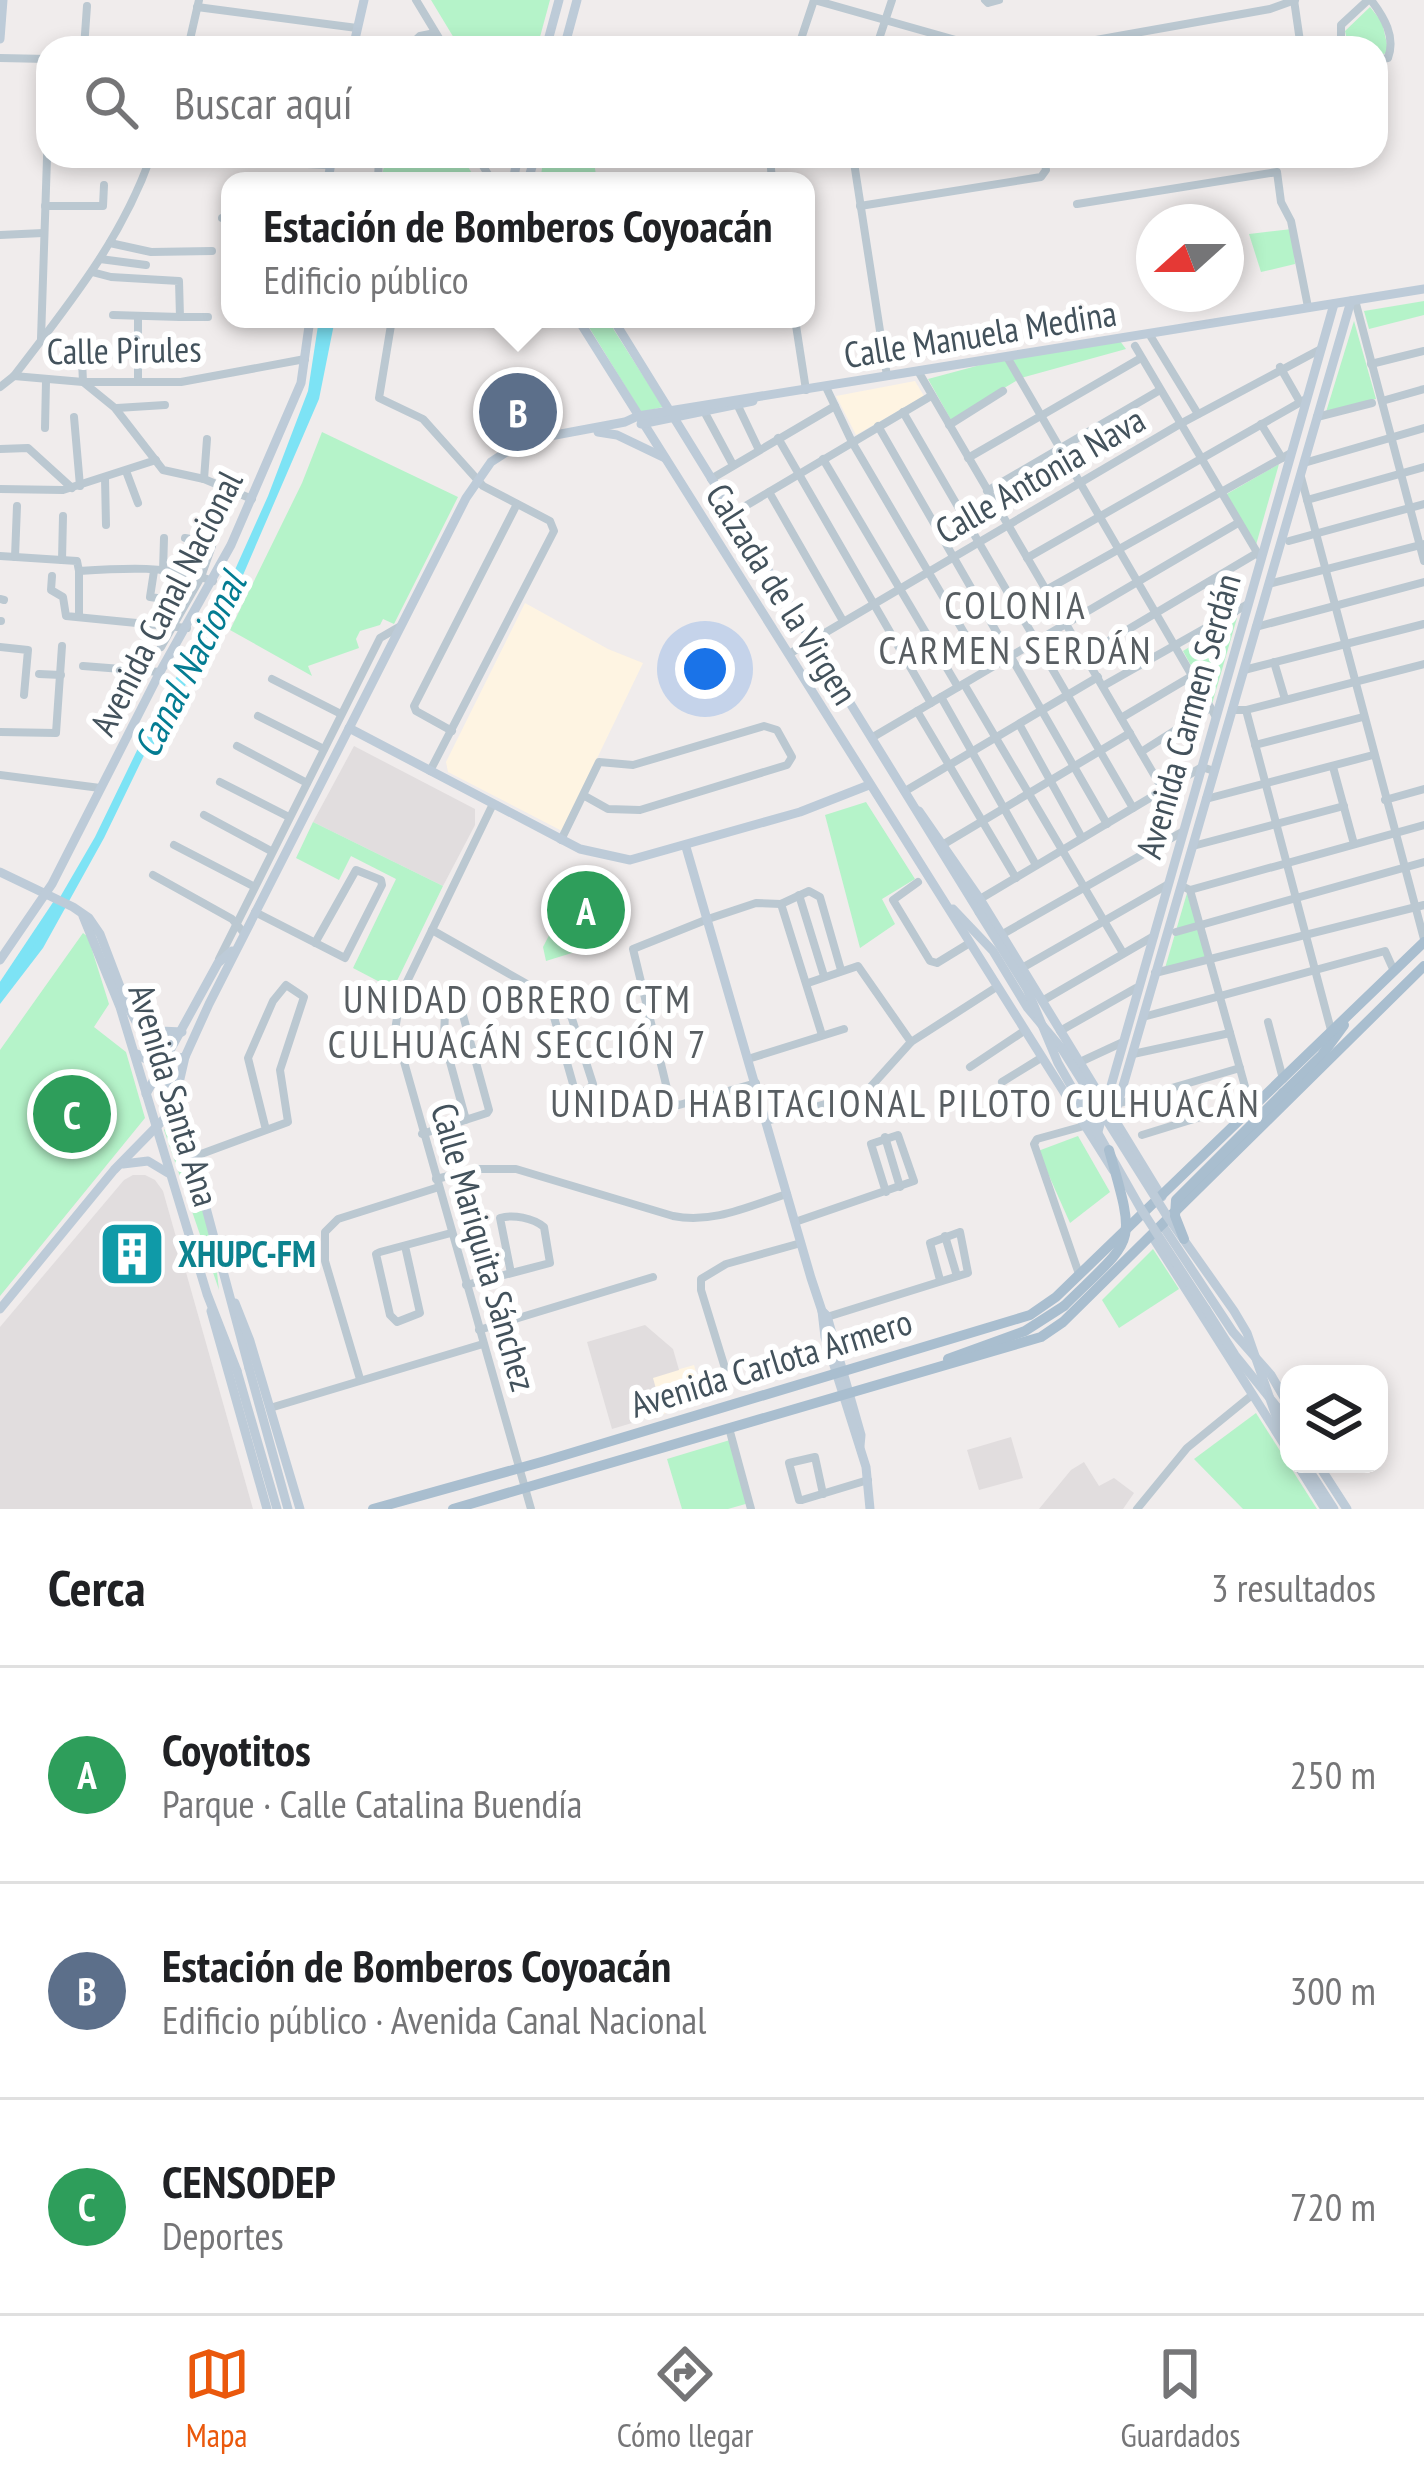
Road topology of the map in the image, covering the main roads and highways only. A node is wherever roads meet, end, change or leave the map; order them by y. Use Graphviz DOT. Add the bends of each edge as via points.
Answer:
graph roads {
  1 [pos="1424,941"];
  2 [pos="1424,966"];
  3 [pos="1348,1017"];
  4 [pos="1108,1157"];
  5 [pos="1184,1239"];
  6 [pos="912,1376"];
  7 [pos="373,1509"];
  8 [pos="453,1509"];
  1 -- 3 [label="main road"];
  2 -- 6 [label="main road, Avenida Carlota Armero" via="1063,1322 1041,1337"];
  3 -- 5 [label="main road, bridge" via="1322,1055 1182,1191 1174,1207"];
  3 -- 7 [label="main road, Avenida Carlota Armero" via="1079,1275 1014,1322"];
  4 -- 6 [label="main road, bridge" via="1128,1216 1116,1255 1036,1326"];
  6 -- 8 [label="main road, Avenida Carlota Armero"];
}
